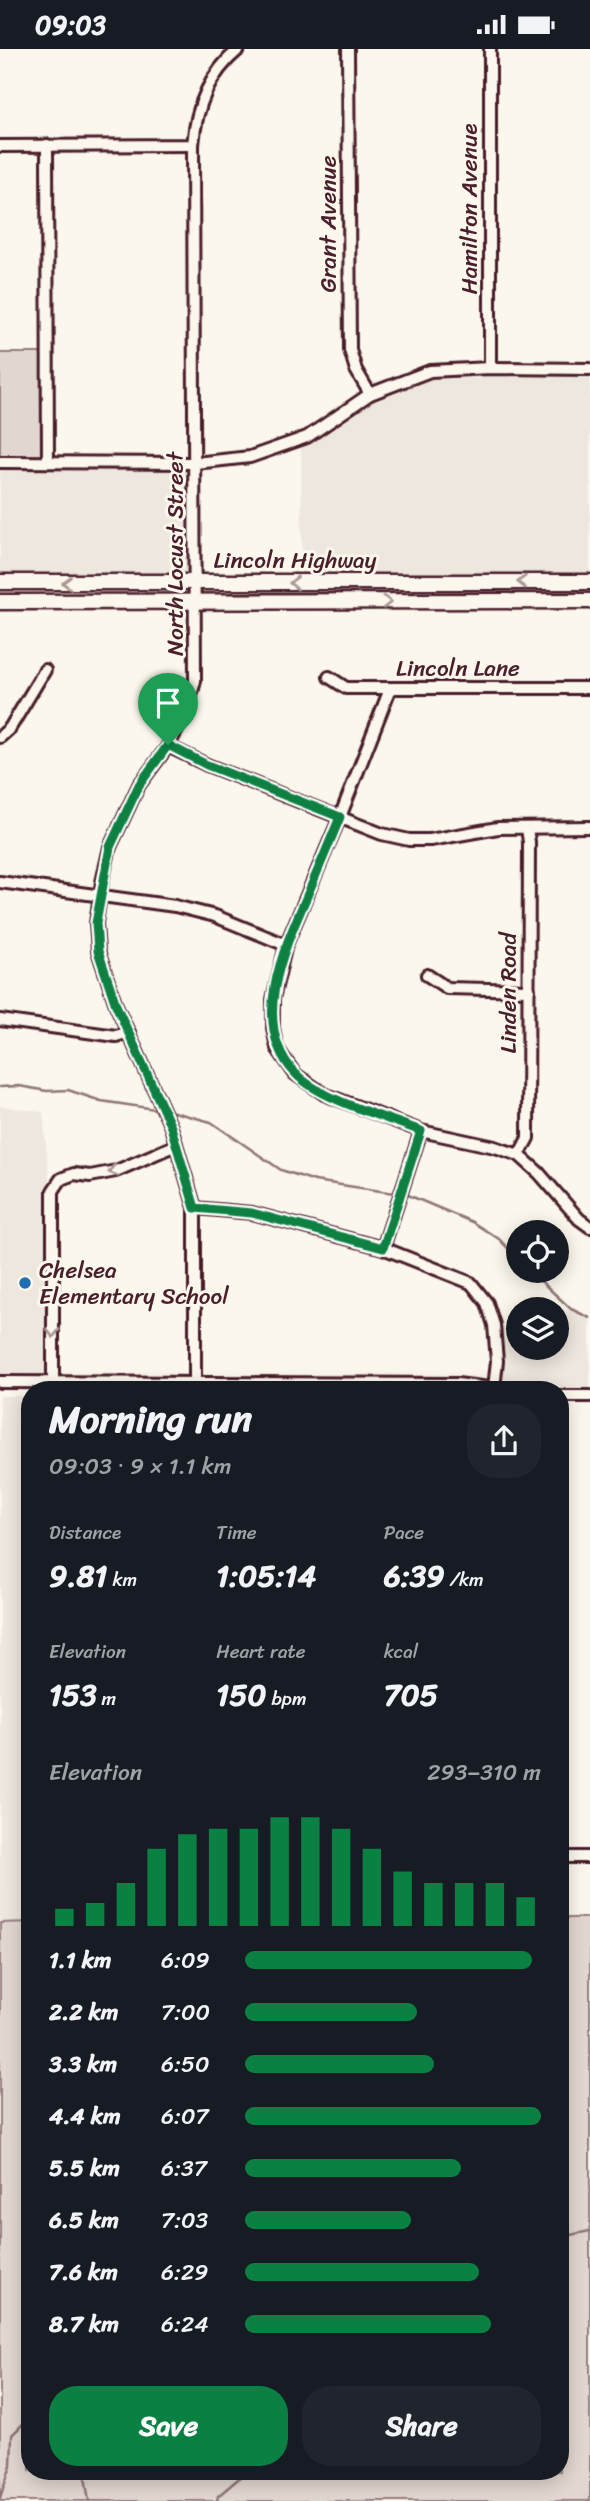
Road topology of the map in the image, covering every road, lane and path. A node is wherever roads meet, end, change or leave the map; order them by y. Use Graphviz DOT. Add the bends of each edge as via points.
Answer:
graph roads {
  1 [pos="239,49"];
  2 [pos="348,49"];
  3 [pos="490,49"];
  4 [pos="47,145"];
  5 [pos="193,145"];
  6 [pos="0,146"];
  7 [pos="490,368"];
  8 [pos="590,369"];
  9 [pos="370,394"];
  10 [pos="0,462"];
  11 [pos="48,462"];
  12 [pos="195,463"];
  13 [pos="0,582"];
  14 [pos="590,582"];
  15 [pos="196,584"];
  16 [pos="590,601"];
  17 [pos="0,602"];
  18 [pos="196,602"];
  19 [pos="44,670"];
  20 [pos="329,677"];
  21 [pos="590,688"];
  22 [pos="390,689"];
  23 [pos="0,737"];
  24 [pos="168,745"];
  25 [pos="340,817"];
  26 [pos="590,827"];
  27 [pos="527,828"];
  28 [pos="0,882"];
  29 [pos="100,895"];
  30 [pos="286,945"];
  31 [pos="427,975"];
  32 [pos="529,990"];
  33 [pos="0,1020"];
  34 [pos="129,1032"];
  35 [pos="421,1131"];
  36 [pos="176,1145"];
  37 [pos="519,1155"];
  38 [pos="195,1208"];
  39 [pos="590,1227"];
  40 [pos="383,1248"];
  41 [pos="53,1381"];
  42 [pos="194,1381"];
  43 [pos="496,1381"];
  44 [pos="0,1382"];
  45 [pos="21,1382"];
  46 [pos="569,1396"];
  47 [pos="590,1396"];
  48 [pos="569,1857"];
  49 [pos="590,1857"];
  1 -- 5 [label="street, North Locust Street" via="209,85"];
  2 -- 9 [label="street, Grant Avenue" via="350,350"];
  3 -- 7 [label="street, Hamilton Avenue"];
  4 -- 5 [label="street"];
  4 -- 6 [label="street"];
  4 -- 11 [label="street"];
  5 -- 12 [label="street, North Locust Street"];
  7 -- 8 [label="street"];
  7 -- 9 [label="street" via="430,371"];
  9 -- 12 [label="street" via="307,437 250,457"];
  10 -- 11 [label="street"];
  11 -- 12 [label="street"];
  12 -- 15 [label="street, North Locust Street"];
  15 -- 13 [label="main road, Lincoln Highway, one-way"];
  14 -- 15 [label="main road, Lincoln Highway, one-way"];
  15 -- 18 [label="street, North Locust Street"];
  18 -- 16 [label="main road, Lincoln Highway, one-way"];
  17 -- 18 [label="main road, Lincoln Highway"];
  18 -- 24 [label="street, North Locust Street" via="195,681 187,710"];
  19 -- 23 [label="street"];
  20 -- 22 [label="street, Lincoln Lane" via="346,688"];
  21 -- 22 [label="street, Lincoln Lane"];
  22 -- 25 [label="street"];
  24 -- 25 [label="street"];
  24 -- 29 [label="street, North Locust Street" via="139,785 116,832"];
  25 -- 27 [label="street" via="409,840"];
  25 -- 30 [label="street"];
  26 -- 27 [label="street"];
  27 -- 32 [label="street, Linden Road"];
  28 -- 29 [label="street"];
  29 -- 30 [label="street" via="199,911"];
  29 -- 34 [label="street, North Locust Street" via="98,951"];
  30 -- 35 [label="street" via="273,999 273,1028 278,1048 295,1074 324,1094"];
  31 -- 32 [label="street" via="447,988"];
  32 -- 37 [label="street, Linden Road" via="528,1138"];
  33 -- 34 [label="street" via="116,1036"];
  34 -- 36 [label="street, North Locust Street"];
  35 -- 37 [label="street"];
  35 -- 40 [label="street"];
  36 -- 38 [label="street, North Locust Street"];
  36 -- 41 [label="street, one-way" via="116,1171 74,1174 61,1179 53,1191"];
  37 -- 39 [label="street"];
  38 -- 40 [label="street" via="252,1213"];
  38 -- 42 [label="street, North Locust Street"];
  40 -- 43 [label="street" via="471,1283 487,1303 494,1325"];
  44 -- 45 [label="street"];
  46 -- 47 [label="street"];
  48 -- 49 [label="street"];
}
